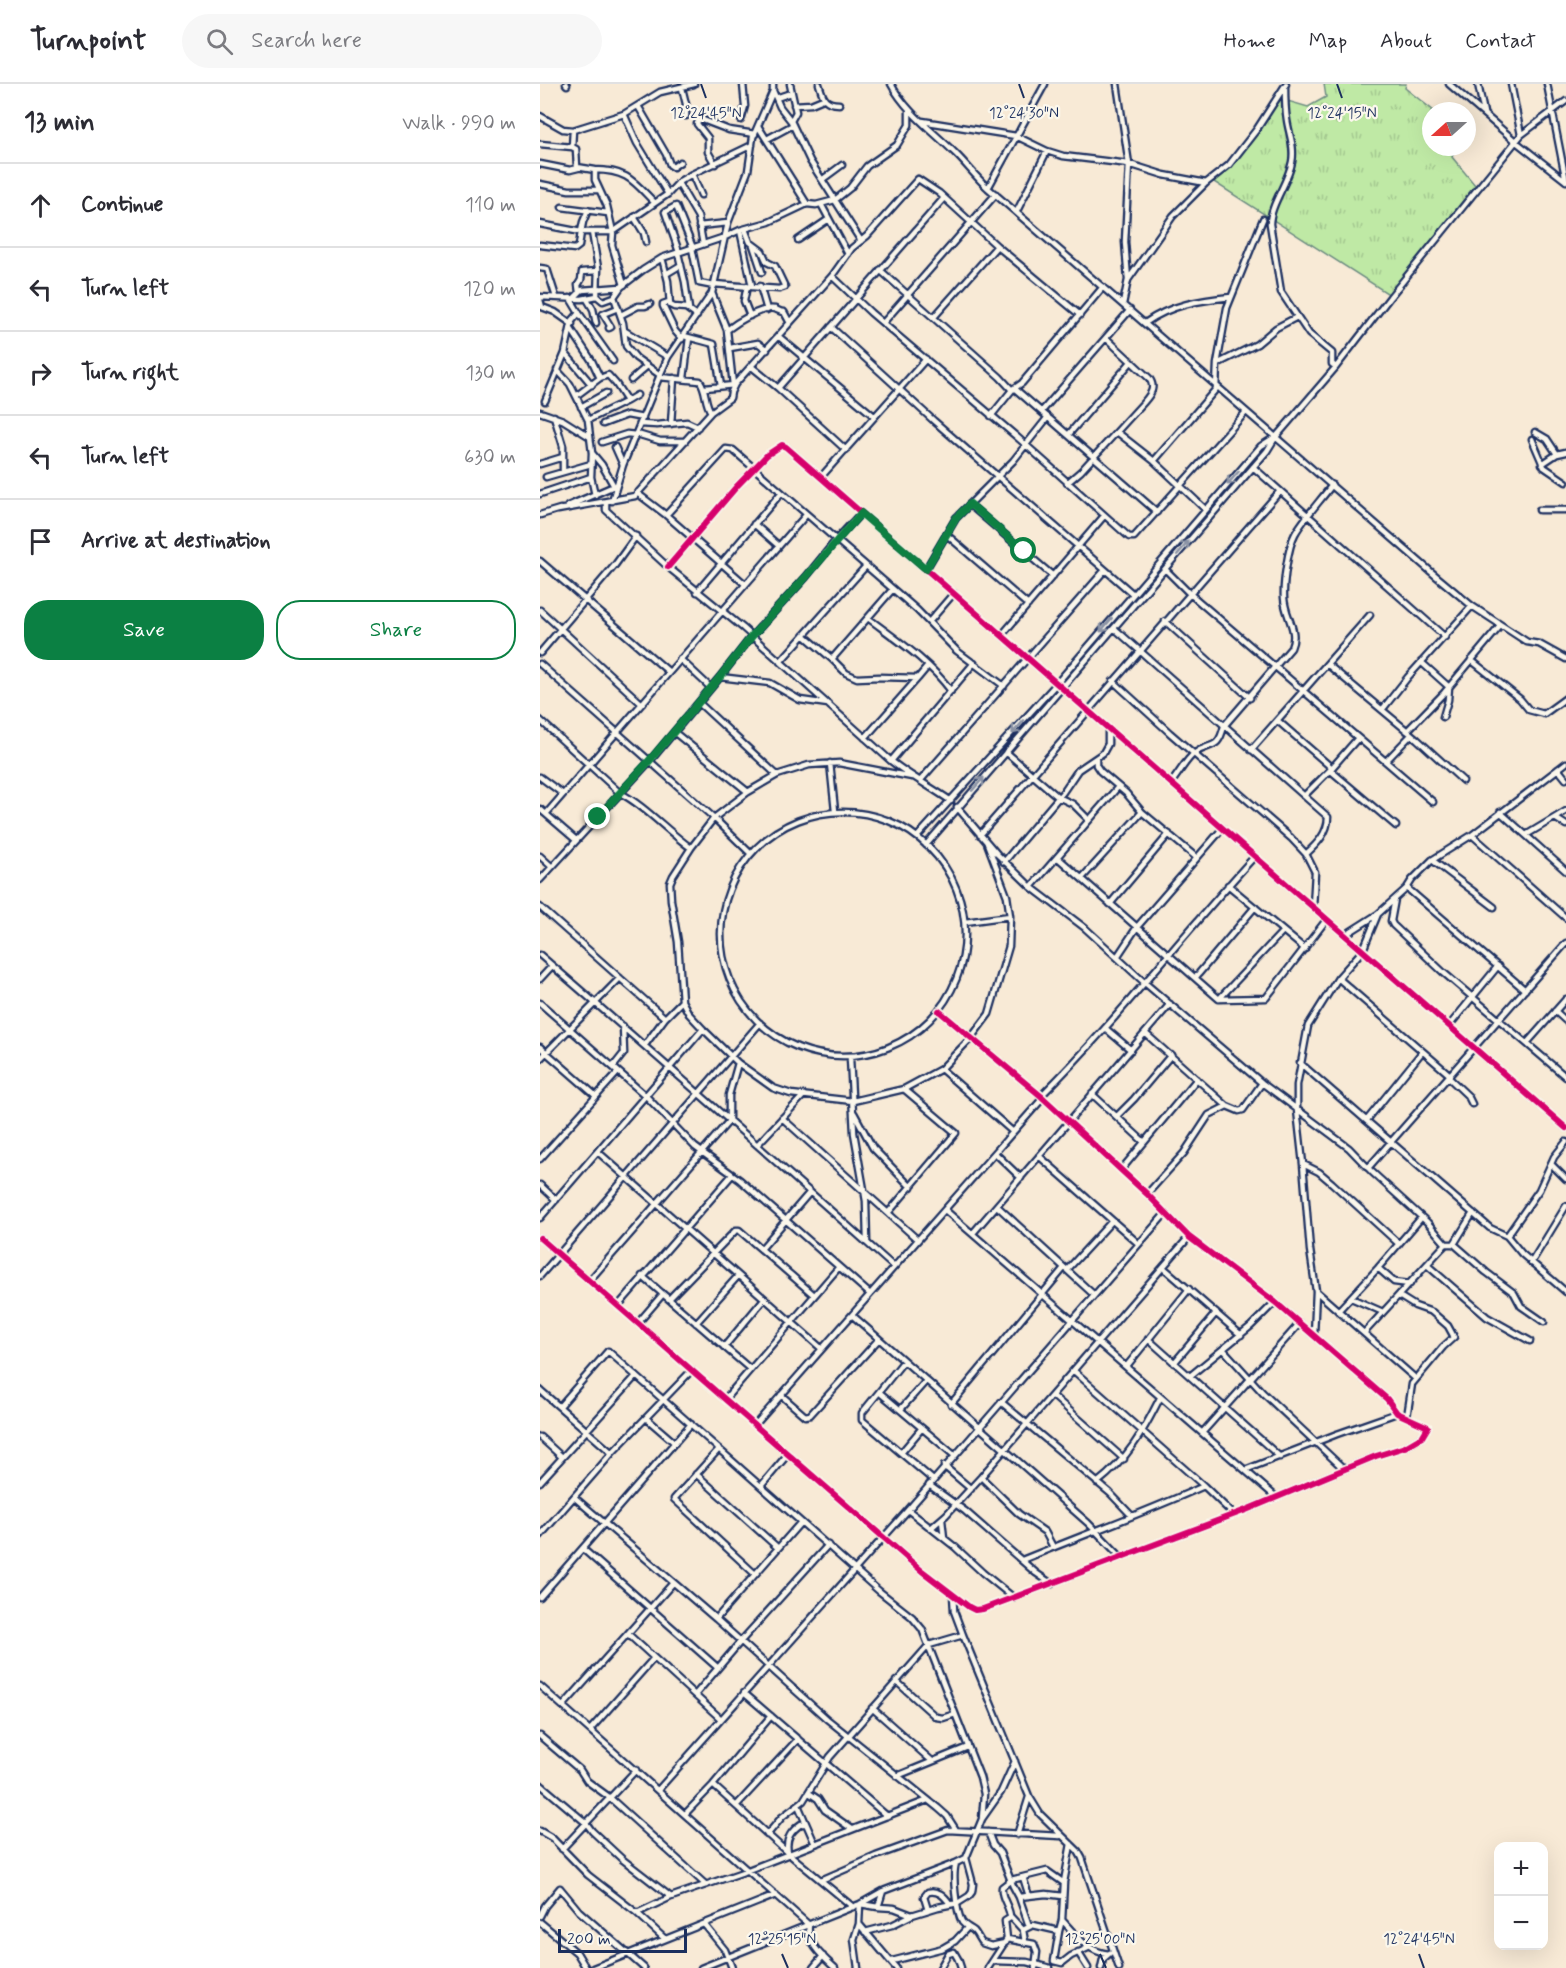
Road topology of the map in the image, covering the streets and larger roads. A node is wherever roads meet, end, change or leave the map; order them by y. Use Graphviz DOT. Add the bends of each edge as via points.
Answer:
graph roads {
  1 [pos="694,84"];
  2 [pos="744,84"];
  3 [pos="773,84"];
  4 [pos="790,84"];
  5 [pos="819,84"];
  6 [pos="891,84"];
  7 [pos="1046,84"];
  8 [pos="1117,84"];
  9 [pos="1449,84"];
  10 [pos="1478,84"];
  11 [pos="1511,84"];
  12 [pos="1547,84"];
  13 [pos="1286,86"];
  14 [pos="682,88"];
  15 [pos="772,91"];
  16 [pos="791,93"];
  17 [pos="776,98"];
  18 [pos="823,99"];
  19 [pos="1566,101"];
  20 [pos="839,104"];
  21 [pos="794,105"];
  22 [pos="638,106"];
  23 [pos="909,111"];
  24 [pos="1552,111"];
  25 [pos="1484,113"];
  26 [pos="624,114"];
  27 [pos="540,116"];
  28 [pos="686,116"];
  29 [pos="741,120"];
  30 [pos="922,121"];
  31 [pos="792,123"];
  32 [pos="758,126"];
  33 [pos="573,130"];
  34 [pos="755,134"];
  35 [pos="1521,135"];
  36 [pos="1016,136"];
  37 [pos="1566,138"];
  38 [pos="767,139"];
  39 [pos="1558,140"];
  40 [pos="1515,141"];
  41 [pos="540,144"];
  42 [pos="752,145"];
  43 [pos="572,147"];
  44 [pos="1047,151"];
  45 [pos="680,162"];
  46 [pos="540,164"];
  47 [pos="715,164"];
  48 [pos="1129,164"];
  49 [pos="842,165"];
  50 [pos="578,168"];
  51 [pos="596,170"];
  52 [pos="692,174"];
  53 [pos="823,179"];
  54 [pos="1566,181"];
  55 [pos="678,183"];
  56 [pos="1206,183"];
  57 [pos="540,184"];
  58 [pos="988,189"];
  59 [pos="598,190"];
  60 [pos="668,194"];
  61 [pos="996,194"];
  62 [pos="701,195"];
  63 [pos="944,198"];
  64 [pos="835,200"];
  65 [pos="655,203"];
  66 [pos="807,204"];
  67 [pos="821,204"];
  68 [pos="562,207"];
  69 [pos="588,210"];
  70 [pos="1017,211"];
  71 [pos="608,213"];
  72 [pos="623,215"];
  73 [pos="634,217"];
  74 [pos="829,219"];
  75 [pos="1263,219"];
  76 [pos="626,221"];
  77 [pos="972,222"];
  78 [pos="728,223"];
  79 [pos="540,224"];
  80 [pos="699,226"];
  81 [pos="742,230"];
  82 [pos="581,232"];
  83 [pos="592,232"];
  84 [pos="613,232"];
  85 [pos="725,237"];
  86 [pos="798,240"];
  87 [pos="861,241"];
  88 [pos="646,242"];
  89 [pos="703,244"];
  90 [pos="540,245"];
  91 [pos="753,245"];
  92 [pos="997,246"];
  93 [pos="692,248"];
  94 [pos="679,252"];
  95 [pos="848,254"];
  96 [pos="662,258"];
  97 [pos="681,265"];
  98 [pos="540,268"];
  99 [pos="880,270"];
  100 [pos="598,271"];
  101 [pos="762,272"];
  102 [pos="666,274"];
  103 [pos="832,276"];
  104 [pos="1128,280"];
  105 [pos="714,285"];
  106 [pos="622,286"];
  107 [pos="749,286"];
  108 [pos="760,286"];
  109 [pos="1103,288"];
  110 [pos="597,289"];
  111 [pos="579,292"];
  112 [pos="712,293"];
  113 [pos="907,294"];
  114 [pos="597,296"];
  115 [pos="556,297"];
  116 [pos="614,297"];
  117 [pos="1231,297"];
  118 [pos="540,298"];
  119 [pos="572,298"];
  120 [pos="855,298"];
  121 [pos="587,299"];
  122 [pos="669,302"];
  123 [pos="650,304"];
  124 [pos="1123,304"];
  125 [pos="618,308"];
  126 [pos="689,309"];
  127 [pos="767,310"];
  128 [pos="1130,310"];
  129 [pos="579,313"];
  130 [pos="621,315"];
  131 [pos="1080,315"];
  132 [pos="697,316"];
  133 [pos="750,316"];
  134 [pos="934,316"];
  135 [pos="1297,317"];
  136 [pos="883,322"];
  137 [pos="596,323"];
  138 [pos="790,323"];
  139 [pos="1145,323"];
  140 [pos="571,326"];
  141 [pos="831,327"];
  142 [pos="609,328"];
  143 [pos="727,330"];
  144 [pos="625,331"];
  145 [pos="778,336"];
  146 [pos="685,338"];
  147 [pos="1106,338"];
  148 [pos="728,341"];
  149 [pos="714,344"];
  150 [pos="730,348"];
  151 [pos="767,350"];
  152 [pos="565,353"];
  153 [pos="668,357"];
  154 [pos="804,359"];
  155 [pos="926,359"];
  156 [pos="614,361"];
  157 [pos="1131,362"];
  158 [pos="1217,364"];
  159 [pos="647,366"];
  160 [pos="752,367"];
  161 [pos="1336,367"];
  162 [pos="557,370"];
  163 [pos="659,376"];
  164 [pos="600,378"];
  165 [pos="674,378"];
  166 [pos="684,378"];
  167 [pos="631,380"];
  168 [pos="592,385"];
  169 [pos="734,385"];
  170 [pos="721,386"];
  171 [pos="1217,386"];
  172 [pos="705,388"];
  173 [pos="778,388"];
  174 [pos="1013,389"];
  175 [pos="899,390"];
  176 [pos="606,393"];
  177 [pos="637,394"];
  178 [pos="576,396"];
  179 [pos="627,400"];
  180 [pos="545,402"];
  181 [pos="581,407"];
  182 [pos="1042,411"];
  183 [pos="540,412"];
  184 [pos="711,412"];
  185 [pos="1246,412"];
  186 [pos="555,416"];
  187 [pos="874,416"];
  188 [pos="991,416"];
  189 [pos="1048,417"];
  190 [pos="588,420"];
  191 [pos="641,421"];
  192 [pos="603,424"];
  193 [pos="671,424"];
  194 [pos="698,427"];
  195 [pos="1117,432"];
  196 [pos="1535,432"];
  197 [pos="636,434"];
  198 [pos="1069,434"];
  199 [pos="590,436"];
  200 [pos="1275,438"];
  201 [pos="1532,439"];
  202 [pos="685,441"];
  203 [pos="602,442"];
  204 [pos="1026,445"];
  205 [pos="615,447"];
  206 [pos="846,450"];
  207 [pos="1566,452"];
  208 [pos="592,453"];
  209 [pos="1557,454"];
  210 [pos="563,457"];
  211 [pos="1094,458"];
  212 [pos="1154,461"];
  213 [pos="540,464"];
  214 [pos="591,464"];
  215 [pos="1542,464"];
  216 [pos="623,465"];
  217 [pos="1253,467"];
  218 [pos="754,468"];
  219 [pos="563,471"];
  220 [pos="998,476"];
  221 [pos="546,477"];
  222 [pos="591,477"];
  223 [pos="821,477"];
  224 [pos="1566,482"];
  225 [pos="1067,483"];
  226 [pos="1332,485"];
  227 [pos="1180,486"];
  228 [pos="615,487"];
  229 [pos="1280,491"];
  230 [pos="541,493"];
  231 [pos="637,493"];
  232 [pos="781,493"];
  233 [pos="595,495"];
  234 [pos="609,501"];
  235 [pos="970,504"];
  236 [pos="558,510"];
  237 [pos="1206,510"];
  238 [pos="1539,510"];
  239 [pos="1566,510"];
  240 [pos="1157,512"];
  241 [pos="861,513"];
  242 [pos="666,515"];
  243 [pos="806,515"];
  244 [pos="1309,515"];
  245 [pos="540,516"];
  246 [pos="1104,516"];
  247 [pos="754,524"];
  248 [pos="947,536"];
  249 [pos="636,537"];
  250 [pos="693,538"];
  251 [pos="836,540"];
  252 [pos="779,546"];
  253 [pos="1078,546"];
  254 [pos="540,561"];
  255 [pos="721,562"];
  256 [pos="866,566"];
  257 [pos="668,567"];
  258 [pos="926,569"];
  259 [pos="1165,569"];
  260 [pos="1106,570"];
  261 [pos="1053,576"];
  262 [pos="745,584"];
  263 [pos="892,590"];
  264 [pos="697,592"];
  265 [pos="1189,592"];
  266 [pos="954,593"];
  267 [pos="1133,594"];
  268 [pos="584,599"];
  269 [pos="1028,605"];
  270 [pos="1472,606"];
  271 [pos="540,610"];
  272 [pos="722,612"];
  273 [pos="1370,615"];
  274 [pos="868,618"];
  275 [pos="1165,621"];
  276 [pos="929,622"];
  277 [pos="1501,625"];
  278 [pos="1114,628"];
  279 [pos="560,629"];
  280 [pos="804,635"];
  281 [pos="1002,635"];
  282 [pos="752,636"];
  283 [pos="1446,637"];
  284 [pos="1139,650"];
  285 [pos="540,653"];
  286 [pos="832,659"];
  287 [pos="1029,659"];
  288 [pos="1566,659"];
  289 [pos="680,660"];
  290 [pos="1471,660"];
  291 [pos="780,662"];
  292 [pos="1422,662"];
  293 [pos="974,663"];
  294 [pos="540,664"];
  295 [pos="1327,664"];
  296 [pos="928,666"];
  297 [pos="1276,667"];
  298 [pos="669,672"];
  299 [pos="720,677"];
  300 [pos="918,678"];
  301 [pos="1113,681"];
  302 [pos="1057,683"];
  303 [pos="1004,686"];
  304 [pos="1449,687"];
  305 [pos="711,688"];
  306 [pos="1063,688"];
  307 [pos="951,691"];
  308 [pos="1303,691"];
  309 [pos="1250,698"];
  310 [pos="1566,698"];
  311 [pos="699,703"];
  312 [pos="642,704"];
  313 [pos="828,704"];
  314 [pos="1088,710"];
  315 [pos="1382,710"];
  316 [pos="1443,717"];
  317 [pos="540,720"];
  318 [pos="1278,721"];
  319 [pos="1224,726"];
  320 [pos="1108,728"];
  321 [pos="618,732"];
  322 [pos="674,732"];
  323 [pos="1409,733"];
  324 [pos="865,738"];
  325 [pos="1358,738"];
  326 [pos="1251,750"];
  327 [pos="1006,752"];
  328 [pos="1194,753"];
  329 [pos="1096,759"];
  330 [pos="650,760"];
  331 [pos="891,761"];
  332 [pos="1386,761"];
  333 [pos="830,763"];
  334 [pos="1566,763"];
  335 [pos="588,765"];
  336 [pos="1331,769"];
  337 [pos="1558,769"];
  338 [pos="1033,774"];
  339 [pos="777,775"];
  340 [pos="540,777"];
  341 [pos="912,777"];
  342 [pos="1566,779"];
  343 [pos="920,781"];
  344 [pos="1463,781"];
  345 [pos="1171,783"];
  346 [pos="1118,787"];
  347 [pos="748,792"];
  348 [pos="620,793"];
  349 [pos="562,794"];
  350 [pos="1304,796"];
  351 [pos="1058,797"];
  352 [pos="951,801"];
  353 [pos="1433,802"];
  354 [pos="957,807"];
  355 [pos="540,809"];
  356 [pos="835,811"];
  357 [pos="1566,811"];
  358 [pos="1142,812"];
  359 [pos="1500,812"];
  360 [pos="546,814"];
  361 [pos="714,818"];
  362 [pos="1554,818"];
  363 [pos="1089,820"];
  364 [pos="1566,825"];
  365 [pos="1396,826"];
  366 [pos="1223,828"];
  367 [pos="1169,834"];
  368 [pos="980,835"];
  369 [pos="1472,835"];
  370 [pos="1526,835"];
  371 [pos="917,837"];
  372 [pos="576,840"];
  373 [pos="987,843"];
  374 [pos="926,844"];
  375 [pos="691,848"];
  376 [pos="751,854"];
  377 [pos="1306,854"];
  378 [pos="540,856"];
  379 [pos="1255,856"];
  380 [pos="1057,857"];
  381 [pos="1197,858"];
  382 [pos="1432,860"];
  383 [pos="1004,862"];
  384 [pos="552,867"];
  385 [pos="1566,871"];
  386 [pos="1082,878"];
  387 [pos="540,880"];
  388 [pos="1228,885"];
  389 [pos="1031,887"];
  390 [pos="1407,888"];
  391 [pos="1395,899"];
  392 [pos="1110,904"];
  393 [pos="540,907"];
  394 [pos="1313,907"];
  395 [pos="1255,908"];
  396 [pos="1494,908"];
  397 [pos="1378,914"];
  398 [pos="1010,916"];
  399 [pos="1566,918"];
  400 [pos="1327,919"];
  401 [pos="965,922"];
  402 [pos="1137,927"];
  403 [pos="1283,931"];
  404 [pos="1345,935"];
  405 [pos="1566,943"];
  406 [pos="1305,949"];
  407 [pos="1363,950"];
  408 [pos="1168,953"];
  409 [pos="540,955"];
  410 [pos="1117,957"];
  411 [pos="552,966"];
  412 [pos="1498,966"];
  413 [pos="620,978"];
  414 [pos="1195,978"];
  415 [pos="1338,978"];
  416 [pos="540,979"];
  417 [pos="1145,982"];
  418 [pos="1525,990"];
  419 [pos="1472,997"];
  420 [pos="1219,999"];
  421 [pos="1566,999"];
  422 [pos="682,1000"];
  423 [pos="540,1003"];
  424 [pos="595,1003"];
  425 [pos="1170,1004"];
  426 [pos="939,1011"];
  427 [pos="1555,1011"];
  428 [pos="665,1018"];
  429 [pos="1499,1020"];
  430 [pos="1566,1021"];
  431 [pos="760,1023"];
  432 [pos="623,1026"];
  433 [pos="1449,1026"];
  434 [pos="1105,1028"];
  435 [pos="569,1029"];
  436 [pos="703,1029"];
  437 [pos="1146,1033"];
  438 [pos="971,1038"];
  439 [pos="1527,1043"];
  440 [pos="645,1045"];
  441 [pos="540,1047"];
  442 [pos="1474,1048"];
  443 [pos="1131,1050"];
  444 [pos="546,1052"];
  445 [pos="1422,1052"];
  446 [pos="1171,1055"];
  447 [pos="732,1056"];
  448 [pos="850,1058"];
  449 [pos="540,1059"];
  450 [pos="738,1063"];
  451 [pos="1300,1063"];
  452 [pos="613,1067"];
  453 [pos="671,1068"];
  454 [pos="942,1070"];
  455 [pos="618,1072"];
  456 [pos="1449,1076"];
  457 [pos="1566,1077"];
  458 [pos="1197,1079"];
  459 [pos="1262,1083"];
  460 [pos="904,1089"];
  461 [pos="699,1093"];
  462 [pos="1092,1094"];
  463 [pos="804,1095"];
  464 [pos="596,1096"];
  465 [pos="646,1096"];
  466 [pos="1042,1097"];
  467 [pos="852,1101"];
  468 [pos="1472,1104"];
  469 [pos="1227,1106"];
  470 [pos="853,1110"];
  471 [pos="1297,1110"];
  472 [pos="1117,1116"];
  473 [pos="782,1118"];
  474 [pos="1367,1120"];
  475 [pos="729,1121"];
  476 [pos="1069,1122"];
  477 [pos="673,1125"];
  478 [pos="1566,1128"];
  479 [pos="1014,1132"];
  480 [pos="1144,1142"];
  481 [pos="1392,1142"];
  482 [pos="1566,1142"];
  483 [pos="757,1145"];
  484 [pos="598,1152"];
  485 [pos="701,1152"];
  486 [pos="995,1153"];
  487 [pos="1039,1156"];
  488 [pos="540,1159"];
  489 [pos="1304,1164"];
  490 [pos="1551,1164"];
  491 [pos="1368,1168"];
  492 [pos="1121,1170"];
  493 [pos="732,1175"];
  494 [pos="626,1178"];
  495 [pos="1021,1178"];
  496 [pos="1566,1179"];
  497 [pos="540,1185"];
  498 [pos="911,1187"];
  499 [pos="810,1192"];
  500 [pos="866,1194"];
  501 [pos="1147,1194"];
  502 [pos="556,1200"];
  503 [pos="656,1204"];
  504 [pos="997,1206"];
  505 [pos="1566,1206"];
  506 [pos="945,1210"];
  507 [pos="888,1213"];
  508 [pos="1473,1213"];
  509 [pos="1165,1214"];
  510 [pos="540,1218"];
  511 [pos="1421,1218"];
  512 [pos="786,1220"];
  513 [pos="1112,1221"];
  514 [pos="684,1228"];
  515 [pos="973,1233"];
  516 [pos="1507,1236"];
  517 [pos="1189,1237"];
  518 [pos="540,1238"];
  519 [pos="918,1240"];
  520 [pos="867,1242"];
  521 [pos="1138,1244"];
  522 [pos="1399,1244"];
  523 [pos="1446,1244"];
  524 [pos="1454,1244"];
  525 [pos="761,1249"];
  526 [pos="712,1253"];
  527 [pos="559,1254"];
  528 [pos="1531,1263"];
  529 [pos="1427,1265"];
  530 [pos="839,1267"];
  531 [pos="894,1267"];
  532 [pos="1164,1268"];
  533 [pos="1378,1268"];
  534 [pos="1066,1269"];
  535 [pos="540,1276"];
  536 [pos="642,1276"];
  537 [pos="738,1276"];
  538 [pos="590,1281"];
  539 [pos="1410,1284"];
  540 [pos="1190,1289"];
  541 [pos="1316,1291"];
  542 [pos="1566,1292"];
  543 [pos="663,1294"];
  544 [pos="870,1294"];
  545 [pos="1093,1294"];
  546 [pos="814,1295"];
  547 [pos="1043,1295"];
  548 [pos="1400,1296"];
  549 [pos="1351,1298"];
  550 [pos="669,1299"];
  551 [pos="764,1299"];
  552 [pos="1275,1302"];
  553 [pos="618,1306"];
  554 [pos="1338,1311"];
  555 [pos="1383,1312"];
  556 [pos="1216,1314"];
  557 [pos="852,1315"];
  558 [pos="1073,1321"];
  559 [pos="638,1323"];
  560 [pos="696,1323"];
  561 [pos="791,1323"];
  562 [pos="1300,1323"];
  563 [pos="1544,1323"];
  564 [pos="1364,1333"];
  565 [pos="1241,1335"];
  566 [pos="1314,1335"];
  567 [pos="879,1339"];
  568 [pos="1148,1339"];
  569 [pos="1530,1341"];
  570 [pos="1098,1343"];
  571 [pos="724,1347"];
  572 [pos="822,1349"];
  573 [pos="1223,1349"];
  574 [pos="903,1362"];
  575 [pos="1174,1363"];
  576 [pos="1126,1367"];
  577 [pos="750,1369"];
  578 [pos="692,1370"];
  579 [pos="1074,1371"];
  580 [pos="636,1376"];
  581 [pos="1190,1376"];
  582 [pos="1416,1379"];
  583 [pos="1250,1380"];
  584 [pos="926,1381"];
  585 [pos="540,1390"];
  586 [pos="879,1392"];
  587 [pos="781,1395"];
  588 [pos="1053,1395"];
  589 [pos="1160,1398"];
  590 [pos="725,1399"];
  591 [pos="664,1401"];
  592 [pos="1001,1402"];
  593 [pos="951,1404"];
  594 [pos="560,1407"];
  595 [pos="901,1409"];
  596 [pos="1226,1409"];
  597 [pos="1397,1413"];
  598 [pos="1407,1417"];
  599 [pos="646,1418"];
  600 [pos="691,1424"];
  601 [pos="1028,1424"];
  602 [pos="755,1425"];
  603 [pos="978,1427"];
  604 [pos="922,1428"];
  605 [pos="587,1430"];
  606 [pos="1143,1432"];
  607 [pos="1202,1433"];
  608 [pos="540,1437"];
  609 [pos="675,1443"];
  610 [pos="1315,1443"];
  611 [pos="719,1449"];
  612 [pos="1005,1451"];
  613 [pos="612,1453"];
  614 [pos="901,1453"];
  615 [pos="788,1454"];
  616 [pos="954,1455"];
  617 [pos="1280,1456"];
  618 [pos="562,1457"];
  619 [pos="1124,1459"];
  620 [pos="944,1466"];
  621 [pos="1344,1469"];
  622 [pos="1245,1470"];
  623 [pos="696,1474"];
  624 [pos="981,1478"];
  625 [pos="540,1482"];
  626 [pos="931,1483"];
  627 [pos="1097,1483"];
  628 [pos="1204,1485"];
  629 [pos="760,1486"];
  630 [pos="971,1489"];
  631 [pos="574,1497"];
  632 [pos="1276,1497"];
  633 [pos="957,1505"];
  634 [pos="908,1510"];
  635 [pos="1233,1514"];
  636 [pos="1132,1516"];
  637 [pos="942,1520"];
  638 [pos="801,1522"];
  639 [pos="604,1524"];
  640 [pos="930,1528"];
  641 [pos="1095,1530"];
  642 [pos="540,1536"];
  643 [pos="884,1537"];
  644 [pos="944,1538"];
  645 [pos="828,1545"];
  646 [pos="1053,1547"];
  647 [pos="778,1548"];
  648 [pos="583,1549"];
  649 [pos="1121,1557"];
  650 [pos="1022,1560"];
  651 [pos="854,1569"];
  652 [pos="755,1574"];
  653 [pos="673,1583"];
  654 [pos="1052,1584"];
  655 [pos="540,1585"];
  656 [pos="546,1590"];
  657 [pos="953,1595"];
  658 [pos="540,1597"];
  659 [pos="1014,1598"];
  660 [pos="651,1608"];
  661 [pos="716,1619"];
  662 [pos="628,1634"];
  663 [pos="963,1635"];
  664 [pos="741,1641"];
  665 [pos="929,1645"];
  666 [pos="654,1658"];
  667 [pos="769,1665"];
  668 [pos="718,1668"];
  669 [pos="896,1681"];
  670 [pos="540,1686"];
  671 [pos="744,1693"];
  672 [pos="695,1695"];
  673 [pos="563,1706"];
  674 [pos="872,1708"];
  675 [pos="955,1714"];
  676 [pos="771,1716"];
  677 [pos="721,1719"];
  678 [pos="590,1730"];
  679 [pos="540,1736"];
  680 [pos="848,1737"];
  681 [pos="798,1739"];
  682 [pos="968,1747"];
  683 [pos="932,1761"];
  684 [pos="1015,1761"];
  685 [pos="826,1763"];
  686 [pos="636,1770"];
  687 [pos="897,1776"];
  688 [pos="540,1785"];
  689 [pos="713,1785"];
  690 [pos="658,1790"];
  691 [pos="809,1793"];
  692 [pos="1029,1796"];
  693 [pos="609,1797"];
  694 [pos="928,1800"];
  695 [pos="798,1805"];
  696 [pos="736,1806"];
  697 [pos="686,1814"];
  698 [pos="887,1816"];
  699 [pos="982,1819"];
  700 [pos="586,1823"];
  701 [pos="806,1824"];
  702 [pos="852,1829"];
  703 [pos="956,1830"];
  704 [pos="540,1831"];
  705 [pos="978,1832"];
  706 [pos="988,1832"];
  707 [pos="767,1835"];
  708 [pos="1017,1835"];
  709 [pos="1061,1836"];
  710 [pos="815,1844"];
  711 [pos="1071,1844"];
  712 [pos="562,1848"];
  713 [pos="789,1854"];
  714 [pos="966,1858"];
  715 [pos="956,1863"];
  716 [pos="748,1870"];
  717 [pos="1023,1877"];
  718 [pos="821,1880"];
  719 [pos="1011,1880"];
  720 [pos="1064,1883"];
  721 [pos="706,1885"];
  722 [pos="883,1891"];
  723 [pos="776,1895"];
  724 [pos="1029,1896"];
  725 [pos="1063,1896"];
  726 [pos="671,1897"];
  727 [pos="1019,1897"];
  728 [pos="958,1903"];
  729 [pos="860,1904"];
  730 [pos="950,1904"];
  731 [pos="853,1907"];
  732 [pos="878,1907"];
  733 [pos="928,1910"];
  734 [pos="637,1913"];
  735 [pos="912,1915"];
  736 [pos="540,1916"];
  737 [pos="1011,1917"];
  738 [pos="1062,1920"];
  739 [pos="540,1922"];
  740 [pos="704,1924"];
  741 [pos="859,1924"];
  742 [pos="809,1925"];
  743 [pos="1029,1926"];
  744 [pos="967,1928"];
  745 [pos="1023,1930"];
  746 [pos="1059,1931"];
  747 [pos="865,1932"];
  748 [pos="665,1939"];
  749 [pos="1006,1941"];
  750 [pos="1025,1942"];
  751 [pos="1088,1948"];
  752 [pos="1078,1952"];
  753 [pos="1111,1953"];
  754 [pos="628,1954"];
  755 [pos="823,1956"];
  756 [pos="729,1958"];
  757 [pos="994,1960"];
  758 [pos="1054,1960"];
  759 [pos="892,1961"];
  760 [pos="1065,1964"];
  761 [pos="716,1965"];
  762 [pos="1035,1966"];
  763 [pos="586,1968"];
  764 [pos="593,1968"];
  765 [pos="644,1968"];
  766 [pos="701,1968"];
  767 [pos="732,1968"];
  768 [pos="813,1968"];
  769 [pos="835,1968"];
  770 [pos="858,1968"];
  771 [pos="896,1968"];
  772 [pos="940,1968"];
  773 [pos="961,1968"];
  774 [pos="988,1968"];
  775 [pos="1050,1968"];
  776 [pos="1088,1968"];
  777 [pos="1100,1968"];
  778 [pos="1119,1968"];
  1 -- 14 [label="street"];
  2 -- 29 [label="street"];
  3 -- 15 [label="street"];
  4 -- 16 [label="street"];
  5 -- 18 [label="street"];
  6 -- 23 [label="street"];
  7 -- 36 [label="street"];
  8 -- 48 [label="street"];
  9 -- 25 [label="street"];
  10 -- 25 [label="street"];
  11 -- 35 [label="street"];
  12 -- 24 [label="street"];
  13 -- 56 [label="street" via="1229,165"];
  13 -- 135 [label="street" via="1285,109 1293,159 1270,224 1280,289"];
  14 -- 22 [label="street" via="660,92"];
  14 -- 28 [label="street"];
  15 -- 17 [label="street"];
  15 -- 32 [label="street"];
  16 -- 17 [label="street"];
  16 -- 21 [label="street"];
  17 -- 31 [label="street"];
  18 -- 20 [label="street"];
  18 -- 21 [label="street"];
  19 -- 24 [label="street"];
  21 -- 31 [label="street"];
  22 -- 26 [label="street"];
  22 -- 45 [label="street" via="670,165"];
  23 -- 30 [label="street"];
  23 -- 64 [label="street" via="909,124 897,145 867,166"];
  24 -- 35 [label="street"];
  24 -- 39 [label="street"];
  25 -- 40 [label="street"];
  26 -- 33 [label="street"];
  26 -- 60 [label="street"];
  27 -- 33 [label="street"];
  30 -- 36 [label="street"];
  30 -- 58 [label="street"];
  31 -- 38 [label="street"];
  31 -- 53 [label="street"];
  32 -- 34 [label="street"];
  32 -- 38 [label="street"];
  33 -- 43 [label="street"];
  34 -- 42 [label="street"];
  34 -- 47 [label="street" via="698,121 708,138 708,152"];
  35 -- 40 [label="street"];
  36 -- 44 [label="street"];
  36 -- 58 [label="street"];
  37 -- 39 [label="street"];
  38 -- 66 [label="street"];
  39 -- 54 [label="street"];
  40 -- 54 [label="street"];
  40 -- 161 [label="street"];
  41 -- 43 [label="street"];
  42 -- 47 [label="street"];
  42 -- 78 [label="street" via="748,171"];
  43 -- 50 [label="street" via="576,149"];
  44 -- 48 [label="street"];
  44 -- 70 [label="street"];
  46 -- 50 [label="street"];
  47 -- 52 [label="street"];
  48 -- 56 [label="street"];
  48 -- 104 [label="street" via="1125,242"];
  49 -- 53 [label="street"];
  50 -- 51 [label="street"];
  51 -- 59 [label="street"];
  51 -- 65 [label="street" via="630,177"];
  52 -- 55 [label="street"];
  52 -- 62 [label="street"];
  53 -- 64 [label="street"];
  55 -- 60 [label="street"];
  55 -- 80 [label="street" via="698,217"];
  56 -- 104 [label="street" via="1173,216"];
  57 -- 59 [label="street"];
  58 -- 61 [label="street"];
  59 -- 71 [label="street"];
  60 -- 65 [label="street"];
  61 -- 70 [label="street"];
  61 -- 77 [label="street"];
  63 -- 77 [label="street"];
  63 -- 87 [label="street" via="918,179"];
  63 -- 99 [label="street"];
  64 -- 67 [label="street"];
  64 -- 87 [label="street"];
  65 -- 73 [label="street"];
  66 -- 67 [label="street"];
  66 -- 81 [label="street"];
  67 -- 74 [label="street"];
  68 -- 69 [label="street"];
  69 -- 71 [label="street"];
  69 -- 82 [label="street"];
  70 -- 109 [label="street"];
  71 -- 84 [label="street"];
  72 -- 76 [label="street"];
  73 -- 76 [label="street"];
  73 -- 88 [label="street"];
  74 -- 86 [label="street"];
  74 -- 95 [label="street"];
  75 -- 117 [label="street"];
  76 -- 84 [label="street"];
  77 -- 92 [label="street"];
  77 -- 113 [label="street"];
  78 -- 80 [label="street"];
  78 -- 85 [label="street"];
  79 -- 82 [label="street"];
  80 -- 89 [label="street"];
  81 -- 85 [label="street"];
  81 -- 91 [label="street"];
  81 -- 107 [label="street"];
  82 -- 83 [label="street"];
  82 -- 90 [label="street" via="575,249"];
  83 -- 84 [label="street"];
  83 -- 100 [label="street"];
  84 -- 106 [label="street"];
  85 -- 89 [label="street"];
  85 -- 105 [label="street"];
  87 -- 95 [label="street"];
  89 -- 93 [label="street"];
  91 -- 101 [label="street"];
  91 -- 108 [label="street" via="762,251 767,262 774,264 785,286"];
  92 -- 131 [label="street"];
  92 -- 134 [label="street"];
  93 -- 94 [label="street"];
  93 -- 94 [label="street" via="676,206 665,212"];
  93 -- 105 [label="street" via="700,284"];
  94 -- 96 [label="street"];
  94 -- 97 [label="street"];
  95 -- 103 [label="street"];
  96 -- 102 [label="street"];
  96 -- 106 [label="street"];
  97 -- 102 [label="street"];
  97 -- 126 [label="street"];
  98 -- 115 [label="street" via="547,269"];
  99 -- 113 [label="street"];
  99 -- 120 [label="street"];
  100 -- 110 [label="street"];
  100 -- 111 [label="street" via="582,272"];
  102 -- 122 [label="street"];
  103 -- 120 [label="street"];
  103 -- 138 [label="street"];
  104 -- 124 [label="street"];
  105 -- 107 [label="street"];
  105 -- 112 [label="street"];
  106 -- 110 [label="street"];
  106 -- 116 [label="street"];
  107 -- 108 [label="street"];
  107 -- 133 [label="street" via="744,301"];
  108 -- 127 [label="street"];
  109 -- 124 [label="street"];
  109 -- 131 [label="street"];
  110 -- 111 [label="street"];
  110 -- 114 [label="street"];
  111 -- 119 [label="street"];
  112 -- 132 [label="street"];
  112 -- 143 [label="street"];
  113 -- 134 [label="street"];
  113 -- 136 [label="street"];
  114 -- 116 [label="street" via="603,301"];
  114 -- 121 [label="street"];
  115 -- 118 [label="street"];
  115 -- 119 [label="street"];
  116 -- 125 [label="street"];
  117 -- 139 [label="street" via="1179,306"];
  117 -- 158 [label="street"];
  118 -- 140 [label="street" via="542,307"];
  119 -- 121 [label="street"];
  119 -- 129 [label="street"];
  120 -- 136 [label="street"];
  120 -- 141 [label="street"];
  121 -- 137 [label="street"];
  122 -- 126 [label="street" via="672,307"];
  122 -- 146 [label="street" via="663,306 674,328"];
  123 -- 130 [label="street"];
  124 -- 128 [label="street"];
  125 -- 130 [label="street"];
  125 -- 142 [label="street" via="603,314"];
  126 -- 132 [label="street"];
  127 -- 133 [label="street"];
  127 -- 138 [label="street" via="784,312"];
  128 -- 139 [label="street"];
  128 -- 147 [label="street"];
  129 -- 140 [label="street"];
  129 -- 156 [label="street"];
  130 -- 144 [label="street"];
  131 -- 174 [label="street"];
  132 -- 146 [label="street"];
  133 -- 143 [label="street"];
  134 -- 174 [label="street"];
  135 -- 158 [label="street" via="1257,344"];
  135 -- 161 [label="street" via="1309,334 1330,351"];
  136 -- 155 [label="street"];
  138 -- 145 [label="street"];
  139 -- 171 [label="street"];
  140 -- 152 [label="street"];
  140 -- 164 [label="street"];
  141 -- 154 [label="street"];
  141 -- 175 [label="street"];
  143 -- 148 [label="street"];
  144 -- 153 [label="street"];
  144 -- 159 [label="street" via="627,348"];
  145 -- 151 [label="street"];
  145 -- 154 [label="street"];
  146 -- 149 [label="street"];
  146 -- 153 [label="street"];
  146 -- 166 [label="street"];
  147 -- 157 [label="street"];
  147 -- 182 [label="street"];
  148 -- 149 [label="street"];
  148 -- 150 [label="street"];
  149 -- 170 [label="street"];
  150 -- 151 [label="street" via="758,343"];
  150 -- 169 [label="street"];
  151 -- 160 [label="street"];
  152 -- 162 [label="street"];
  152 -- 168 [label="street"];
  153 -- 163 [label="street"];
  154 -- 173 [label="street"];
  154 -- 187 [label="street"];
  155 -- 175 [label="street"];
  155 -- 188 [label="street"];
  157 -- 195 [label="street" via="1154,386"];
  157 -- 198 [label="street"];
  158 -- 171 [label="street"];
  159 -- 163 [label="street"];
  159 -- 167 [label="street"];
  160 -- 169 [label="street"];
  160 -- 173 [label="street"];
  161 -- 200 [label="street"];
  162 -- 178 [label="street"];
  162 -- 180 [label="street"];
  163 -- 165 [label="street"];
  163 -- 191 [label="street"];
  164 -- 168 [label="street"];
  164 -- 179 [label="street" via="608,375"];
  165 -- 166 [label="street"];
  165 -- 193 [label="street"];
  166 -- 172 [label="street" via="699,380"];
  168 -- 178 [label="street"];
  169 -- 170 [label="street"];
  169 -- 184 [label="street" via="730,398"];
  170 -- 172 [label="street"];
  171 -- 185 [label="street"];
  171 -- 212 [label="street"];
  172 -- 184 [label="street"];
  173 -- 206 [label="street"];
  174 -- 182 [label="street"];
  174 -- 188 [label="street"];
  175 -- 187 [label="street"];
  175 -- 220 [label="street"];
  176 -- 181 [label="street"];
  177 -- 179 [label="street"];
  178 -- 181 [label="street"];
  179 -- 190 [label="street"];
  181 -- 190 [label="street"];
  182 -- 189 [label="street"];
  183 -- 186 [label="street"];
  184 -- 194 [label="street"];
  185 -- 200 [label="street"];
  185 -- 227 [label="street"];
  186 -- 199 [label="street"];
  186 -- 210 [label="street"];
  187 -- 206 [label="street"];
  188 -- 204 [label="street"];
  189 -- 198 [label="street"];
  189 -- 204 [label="street"];
  190 -- 199 [label="street"];
  191 -- 192 [label="street" via="627,415"];
  191 -- 193 [label="street"];
  191 -- 197 [label="street"];
  193 -- 194 [label="street" via="687,422"];
  194 -- 202 [label="street"];
  195 -- 211 [label="street"];
  195 -- 212 [label="street"];
  196 -- 209 [label="street"];
  197 -- 202 [label="street" via="660,441"];
  197 -- 203 [label="street"];
  197 -- 216 [label="street"];
  198 -- 211 [label="street"];
  199 -- 208 [label="street"];
  200 -- 217 [label="street"];
  200 -- 226 [label="street"];
  200 -- 237 [label="street, one-way" via="1261,446"];
  201 -- 215 [label="street"];
  202 -- 231 [label="street"];
  204 -- 220 [label="street"];
  204 -- 225 [label="street"];
  205 -- 216 [label="street"];
  206 -- 223 [label="street"];
  207 -- 209 [label="street"];
  208 -- 214 [label="street"];
  208 -- 228 [label="street"];
  209 -- 215 [label="street"];
  210 -- 213 [label="street"];
  210 -- 219 [label="street"];
  211 -- 225 [label="street"];
  211 -- 240 [label="street"];
  212 -- 227 [label="street"];
  214 -- 219 [label="street"];
  214 -- 222 [label="street"];
  215 -- 224 [label="street"];
  216 -- 228 [label="street"];
  217 -- 229 [label="street"];
  259 -- 217 [label="street, one-way"];
  218 -- 223 [label="street" via="782,445"];
  218 -- 232 [label="street"];
  218 -- 242 [label="street" via="733,450 726,449"];
  218 -- 250 [label="street"];
  219 -- 221 [label="street"];
  220 -- 235 [label="street"];
  220 -- 253 [label="street"];
  222 -- 230 [label="street"];
  222 -- 233 [label="street"];
  223 -- 241 [label="street"];
  225 -- 246 [label="street"];
  226 -- 244 [label="street"];
  226 -- 270 [label="street"];
  227 -- 237 [label="street"];
  227 -- 240 [label="street"];
  228 -- 233 [label="street"];
  228 -- 234 [label="street"];
  229 -- 244 [label="street"];
  229 -- 265 [label="street"];
  231 -- 234 [label="street"];
  231 -- 242 [label="street"];
  232 -- 243 [label="street"];
  232 -- 247 [label="street"];
  233 -- 236 [label="street"];
  234 -- 236 [label="street"];
  234 -- 249 [label="street" via="606,510"];
  235 -- 248 [label="street" via="956,518"];
  235 -- 261 [label="street"];
  236 -- 245 [label="street"];
  237 -- 267 [label="street"];
  238 -- 239 [label="street"];
  240 -- 246 [label="street" via="1132,538"];
  241 -- 251 [label="street"];
  241 -- 258 [label="street"];
  242 -- 250 [label="street"];
  243 -- 251 [label="street"];
  243 -- 252 [label="street"];
  244 -- 283 [label="street"];
  244 -- 297 [label="street" via="1292,541 1286,571 1284,601 1293,629 1293,644"];
  246 -- 253 [label="street"];
  247 -- 252 [label="street"];
  247 -- 255 [label="street"];
  248 -- 258 [label="street"];
  248 -- 269 [label="street"];
  249 -- 257 [label="street"];
  249 -- 268 [label="street"];
  250 -- 255 [label="street"];
  250 -- 257 [label="street"];
  251 -- 256 [label="street"];
  251 -- 282 [label="street"];
  252 -- 262 [label="street"];
  253 -- 260 [label="street"];
  253 -- 261 [label="street"];
  254 -- 268 [label="street"];
  255 -- 262 [label="street"];
  255 -- 264 [label="street"];
  256 -- 263 [label="street"];
  256 -- 280 [label="street"];
  257 -- 264 [label="street"];
  258 -- 266 [label="street"];
  259 -- 265 [label="street"];
  259 -- 278 [label="street"];
  260 -- 267 [label="street"];
  260 -- 287 [label="street"];
  261 -- 269 [label="street"];
  262 -- 272 [label="street"];
  263 -- 274 [label="street"];
  263 -- 276 [label="street"];
  264 -- 272 [label="street"];
  265 -- 275 [label="street"];
  265 -- 297 [label="street"];
  266 -- 276 [label="street"];
  266 -- 281 [label="street"];
  267 -- 302 [label="street, one-way"];
  268 -- 279 [label="street"];
  268 -- 298 [label="street"];
  269 -- 281 [label="street"];
  270 -- 277 [label="street"];
  270 -- 283 [label="street"];
  271 -- 279 [label="street"];
  272 -- 282 [label="street"];
  272 -- 289 [label="street"];
  273 -- 295 [label="street"];
  274 -- 286 [label="street"];
  274 -- 296 [label="street"];
  275 -- 284 [label="street"];
  275 -- 309 [label="street"];
  276 -- 293 [label="street"];
  277 -- 288 [label="street" via="1527,642"];
  277 -- 290 [label="street"];
  278 -- 284 [label="street"];
  278 -- 306 [label="street"];
  279 -- 285 [label="street"];
  279 -- 312 [label="street"];
  280 -- 286 [label="street"];
  280 -- 291 [label="street"];
  281 -- 287 [label="street"];
  282 -- 291 [label="street"];
  282 -- 299 [label="street"];
  283 -- 292 [label="street"];
  284 -- 301 [label="street"];
  284 -- 319 [label="street"];
  286 -- 300 [label="street" via="846,674 857,678"];
  287 -- 302 [label="street"];
  287 -- 303 [label="street"];
  289 -- 298 [label="street"];
  289 -- 305 [label="street"];
  290 -- 304 [label="street"];
  290 -- 310 [label="street" via="1531,712 1547,713"];
  291 -- 313 [label="street"];
  292 -- 304 [label="street"];
  292 -- 315 [label="street"];
  293 -- 303 [label="street"];
  293 -- 307 [label="street"];
  294 -- 321 [label="street"];
  295 -- 308 [label="street"];
  295 -- 315 [label="street"];
  296 -- 300 [label="street"];
  296 -- 307 [label="street"];
  297 -- 308 [label="street"];
  297 -- 309 [label="street"];
  298 -- 312 [label="street"];
  299 -- 305 [label="street"];
  299 -- 313 [label="street" via="770,683 800,700"];
  300 -- 324 [label="street"];
  301 -- 314 [label="street"];
  301 -- 328 [label="street"];
  302 -- 306 [label="street"];
  302 -- 352 [label="street, one-way"];
  303 -- 343 [label="street"];
  304 -- 316 [label="street"];
  304 -- 323 [label="street"];
  305 -- 311 [label="street"];
  306 -- 314 [label="street"];
  306 -- 327 [label="street"];
  307 -- 331 [label="street"];
  308 -- 318 [label="street"];
  308 -- 325 [label="street"];
  309 -- 319 [label="street"];
  311 -- 322 [label="street"];
  311 -- 339 [label="street"];
  312 -- 321 [label="street"];
  313 -- 324 [label="street"];
  314 -- 320 [label="street"];
  314 -- 338 [label="street"];
  315 -- 323 [label="street"];
  317 -- 335 [label="street"];
  318 -- 326 [label="street"];
  318 -- 336 [label="street"];
  319 -- 326 [label="street"];
  319 -- 328 [label="street" via="1222,738"];
  320 -- 329 [label="street" via="1108,744"];
  320 -- 345 [label="street"];
  321 -- 330 [label="street"];
  321 -- 335 [label="street"];
  322 -- 330 [label="street"];
  322 -- 347 [label="street"];
  323 -- 332 [label="street"];
  323 -- 344 [label="street"];
  324 -- 331 [label="street"];
  325 -- 332 [label="street"];
  325 -- 336 [label="street"];
  326 -- 350 [label="street"];
  327 -- 338 [label="street"];
  354 -- 327 [label="street, one-way"];
  328 -- 345 [label="street"];
  328 -- 377 [label="street"];
  329 -- 346 [label="street" via="1100,771"];
  329 -- 351 [label="street" via="1078,770"];
  330 -- 348 [label="street"];
  330 -- 361 [label="street"];
  331 -- 341 [label="street"];
  332 -- 353 [label="street"];
  333 -- 339 [label="street"];
  333 -- 341 [label="street"];
  333 -- 356 [label="street"];
  334 -- 337 [label="street"];
  335 -- 348 [label="street"];
  335 -- 349 [label="street"];
  336 -- 350 [label="street"];
  336 -- 365 [label="street"];
  337 -- 342 [label="street"];
  337 -- 359 [label="street"];
  338 -- 351 [label="street"];
  338 -- 368 [label="street"];
  339 -- 347 [label="street"];
  340 -- 349 [label="street"];
  341 -- 343 [label="street"];
  343 -- 352 [label="street"];
  345 -- 366 [label="street"];
  346 -- 358 [label="street"];
  346 -- 363 [label="street"];
  347 -- 361 [label="street"];
  348 -- 372 [label="street"];
  348 -- 375 [label="street"];
  349 -- 360 [label="street"];
  350 -- 377 [label="street" via="1328,817 1319,841"];
  351 -- 363 [label="street" via="1073,804"];
  351 -- 383 [label="street"];
  352 -- 371 [label="street"];
  354 -- 368 [label="street"];
  354 -- 374 [label="street"];
  355 -- 360 [label="street"];
  356 -- 371 [label="street" via="881,817"];
  356 -- 376 [label="street" via="789,824 774,832"];
  357 -- 362 [label="street"];
  358 -- 367 [label="street"];
  358 -- 386 [label="street"];
  359 -- 369 [label="street"];
  359 -- 370 [label="street"];
  360 -- 372 [label="street"];
  361 -- 375 [label="street"];
  361 -- 376 [label="street"];
  362 -- 364 [label="street"];
  362 -- 370 [label="street"];
  363 -- 380 [label="street"];
  366 -- 379 [label="street"];
  366 -- 381 [label="street"];
  367 -- 381 [label="street"];
  367 -- 392 [label="street"];
  368 -- 373 [label="street"];
  369 -- 382 [label="street"];
  369 -- 399 [label="street"];
  370 -- 385 [label="street"];
  371 -- 374 [label="street"];
  372 -- 384 [label="street"];
  373 -- 383 [label="street"];
  373 -- 398 [label="street" via="1004,885"];
  374 -- 401 [label="street" via="955,884"];
  375 -- 422 [label="street" via="670,883"];
  376 -- 431 [label="street" via="738,871 726,899 721,929 726,972 742,1002"];
  377 -- 394 [label="street" via="1315,872"];
  378 -- 384 [label="street"];
  379 -- 388 [label="street"];
  379 -- 394 [label="street"];
  380 -- 386 [label="street"];
  380 -- 389 [label="street"];
  381 -- 402 [label="street"];
  382 -- 390 [label="street"];
  382 -- 396 [label="street"];
  383 -- 389 [label="street"];
  384 -- 387 [label="street"];
  386 -- 392 [label="street"];
  388 -- 395 [label="street"];
  388 -- 408 [label="street"];
  389 -- 410 [label="street"];
  390 -- 391 [label="street"];
  390 -- 412 [label="street"];
  391 -- 397 [label="street"];
  391 -- 419 [label="street" via="1393,925"];
  392 -- 402 [label="street"];
  393 -- 413 [label="street"];
  394 -- 400 [label="street"];
  395 -- 403 [label="street"];
  395 -- 414 [label="street"];
  397 -- 404 [label="street"];
  397 -- 407 [label="street"];
  398 -- 401 [label="street"];
  398 -- 438 [label="street" via="1009,946 989,1014"];
  400 -- 404 [label="street"];
  400 -- 406 [label="street"];
  401 -- 426 [label="street" via="959,974"];
  402 -- 408 [label="street"];
  402 -- 410 [label="street"];
  403 -- 406 [label="street"];
  403 -- 420 [label="street"];
  404 -- 407 [label="street"];
  405 -- 418 [label="street"];
  406 -- 420 [label="street" via="1266,998"];
  407 -- 415 [label="street"];
  407 -- 433 [label="street"];
  408 -- 414 [label="street"];
  408 -- 417 [label="street"];
  409 -- 411 [label="street"];
  410 -- 417 [label="street"];
  411 -- 416 [label="street"];
  411 -- 424 [label="street"];
  412 -- 418 [label="street"];
  412 -- 419 [label="street"];
  413 -- 424 [label="street"];
  413 -- 428 [label="street"];
  414 -- 420 [label="street"];
  415 -- 445 [label="street"];
  415 -- 451 [label="street" via="1308,1026"];
  417 -- 425 [label="street"];
  417 -- 434 [label="street"];
  418 -- 429 [label="street"];
  419 -- 429 [label="street"];
  419 -- 433 [label="street"];
  421 -- 427 [label="street"];
  422 -- 428 [label="street"];
  422 -- 436 [label="street"];
  423 -- 435 [label="street"];
  424 -- 432 [label="street"];
  424 -- 435 [label="street"];
  425 -- 437 [label="street"];
  425 -- 459 [label="street"];
  426 -- 438 [label="street"];
  426 -- 448 [label="street" via="900,1043"];
  427 -- 430 [label="street"];
  427 -- 439 [label="street"];
  428 -- 440 [label="street"];
  429 -- 439 [label="street"];
  429 -- 442 [label="street"];
  431 -- 447 [label="street"];
  431 -- 448 [label="street" via="804,1050"];
  432 -- 440 [label="street"];
  432 -- 452 [label="street" via="624,1053"];
  433 -- 442 [label="street"];
  434 -- 443 [label="street"];
  434 -- 466 [label="street"];
  435 -- 444 [label="street"];
  435 -- 452 [label="street"];
  436 -- 447 [label="street"];
  436 -- 453 [label="street"];
  437 -- 443 [label="street"];
  437 -- 446 [label="street"];
  438 -- 454 [label="street"];
  438 -- 466 [label="street"];
  439 -- 457 [label="street"];
  440 -- 453 [label="street"];
  441 -- 444 [label="street"];
  442 -- 456 [label="street"];
  442 -- 478 [label="street"];
  443 -- 462 [label="street"];
  444 -- 449 [label="street"];
  444 -- 464 [label="street"];
  445 -- 456 [label="street"];
  445 -- 474 [label="street"];
  446 -- 458 [label="street"];
  446 -- 472 [label="street"];
  447 -- 450 [label="street"];
  447 -- 461 [label="street"];
  448 -- 467 [label="street"];
  450 -- 463 [label="street" via="773,1088"];
  450 -- 475 [label="street" via="729,1095"];
  451 -- 471 [label="street"];
  451 -- 474 [label="street"];
  452 -- 455 [label="street"];
  453 -- 461 [label="street"];
  453 -- 465 [label="street"];
  454 -- 460 [label="street"];
  454 -- 479 [label="street"];
  455 -- 464 [label="street"];
  455 -- 465 [label="street"];
  456 -- 468 [label="street"];
  456 -- 481 [label="street"];
  458 -- 469 [label="street"];
  458 -- 480 [label="street"];
  459 -- 469 [label="street" via="1243,1110"];
  459 -- 471 [label="street"];
  460 -- 467 [label="street"];
  460 -- 498 [label="street" via="956,1133"];
  461 -- 475 [label="street"];
  461 -- 477 [label="street"];
  462 -- 472 [label="street"];
  462 -- 476 [label="street"];
  463 -- 467 [label="street"];
  463 -- 473 [label="street"];
  464 -- 488 [label="street"];
  465 -- 477 [label="street"];
  465 -- 484 [label="street"];
  466 -- 476 [label="street"];
  466 -- 479 [label="street"];
  467 -- 470 [label="street"];
  469 -- 501 [label="street" via="1209,1115 1184,1153"];
  470 -- 498 [label="street" via="873,1148"];
  470 -- 500 [label="street"];
  471 -- 489 [label="street"];
  471 -- 491 [label="street" via="1339,1140"];
  472 -- 480 [label="street"];
  473 -- 483 [label="street"];
  473 -- 500 [label="street"];
  474 -- 481 [label="street"];
  475 -- 483 [label="street"];
  475 -- 485 [label="street"];
  476 -- 487 [label="street"];
  476 -- 492 [label="street"];
  477 -- 485 [label="street"];
  477 -- 494 [label="street"];
  479 -- 486 [label="street"];
  480 -- 492 [label="street"];
  481 -- 491 [label="street"];
  481 -- 508 [label="street"];
  482 -- 490 [label="street"];
  483 -- 499 [label="street"];
  484 -- 494 [label="street"];
  484 -- 502 [label="street"];
  485 -- 493 [label="street"];
  485 -- 503 [label="street"];
  486 -- 495 [label="street"];
  486 -- 506 [label="street"];
  487 -- 495 [label="street"];
  487 -- 513 [label="street"];
  489 -- 522 [label="street" via="1319,1172"];
  489 -- 541 [label="street"];
  490 -- 496 [label="street"];
  490 -- 516 [label="street" via="1539,1190"];
  491 -- 511 [label="street"];
  492 -- 501 [label="street"];
  493 -- 512 [label="street"];
  493 -- 514 [label="street"];
  494 -- 503 [label="street"];
  494 -- 527 [label="street"];
  495 -- 504 [label="street"];
  497 -- 502 [label="street"];
  498 -- 507 [label="street"];
  499 -- 512 [label="street"];
  499 -- 520 [label="street"];
  500 -- 507 [label="street"];
  500 -- 520 [label="street"];
  501 -- 509 [label="street"];
  502 -- 510 [label="street"];
  503 -- 514 [label="street"];
  503 -- 538 [label="street"];
  504 -- 515 [label="street"];
  504 -- 534 [label="street"];
  505 -- 528 [label="street"];
  506 -- 515 [label="street"];
  506 -- 519 [label="street"];
  507 -- 519 [label="street"];
  508 -- 516 [label="street"];
  508 -- 524 [label="street"];
  509 -- 517 [label="street"];
  509 -- 521 [label="street"];
  511 -- 522 [label="street"];
  511 -- 523 [label="street"];
  512 -- 525 [label="street"];
  512 -- 530 [label="street"];
  513 -- 521 [label="street"];
  513 -- 534 [label="street"];
  514 -- 526 [label="street"];
  514 -- 536 [label="street"];
  515 -- 547 [label="street"];
  516 -- 528 [label="street"];
  517 -- 532 [label="street"];
  517 -- 552 [label="street"];
  518 -- 527 [label="street"];
  519 -- 531 [label="street"];
  520 -- 531 [label="street"];
  521 -- 545 [label="street"];
  522 -- 533 [label="street"];
  523 -- 524 [label="street"];
  523 -- 529 [label="street"];
  524 -- 563 [label="street"];
  525 -- 526 [label="street" via="736,1230"];
  525 -- 546 [label="street"];
  526 -- 537 [label="street"];
  526 -- 550 [label="street"];
  527 -- 535 [label="street"];
  527 -- 538 [label="street"];
  528 -- 542 [label="street"];
  529 -- 539 [label="street"];
  529 -- 569 [label="street" via="1487,1317"];
  530 -- 544 [label="street"];
  530 -- 546 [label="street"];
  531 -- 544 [label="street"];
  532 -- 540 [label="street"];
  532 -- 570 [label="street"];
  533 -- 539 [label="street" via="1394,1282"];
  533 -- 549 [label="street"];
  534 -- 545 [label="street"];
  534 -- 547 [label="street"];
  536 -- 543 [label="street"];
  536 -- 553 [label="street"];
  537 -- 551 [label="street"];
  537 -- 560 [label="street"];
  538 -- 553 [label="street"];
  539 -- 548 [label="street"];
  540 -- 556 [label="street"];
  540 -- 568 [label="street"];
  541 -- 554 [label="street"];
  541 -- 566 [label="street"];
  543 -- 550 [label="street"];
  543 -- 559 [label="street"];
  544 -- 557 [label="street"];
  545 -- 558 [label="street"];
  546 -- 561 [label="street"];
  547 -- 558 [label="street"];
  547 -- 593 [label="street"];
  548 -- 555 [label="street"];
  548 -- 582 [label="street" via="1432,1312 1454,1337"];
  549 -- 554 [label="street"];
  549 -- 555 [label="street"];
  550 -- 560 [label="street"];
  551 -- 561 [label="street"];
  551 -- 571 [label="street"];
  552 -- 562 [label="street"];
  552 -- 565 [label="street"];
  553 -- 559 [label="street"];
  554 -- 564 [label="street"];
  555 -- 564 [label="street"];
  556 -- 565 [label="street"];
  556 -- 575 [label="street"];
  557 -- 567 [label="street"];
  557 -- 572 [label="street"];
  558 -- 570 [label="street"];
  558 -- 592 [label="street"];
  559 -- 578 [label="street"];
  560 -- 571 [label="street"];
  561 -- 572 [label="street"];
  561 -- 577 [label="street"];
  562 -- 566 [label="street"];
  562 -- 583 [label="street"];
  564 -- 582 [label="street"];
  565 -- 573 [label="street"];
  566 -- 597 [label="street" via="1387,1399"];
  567 -- 574 [label="street"];
  567 -- 587 [label="street" via="810,1415 805,1416"];
  568 -- 575 [label="street"];
  568 -- 576 [label="street"];
  570 -- 576 [label="street"];
  570 -- 579 [label="street"];
  571 -- 577 [label="street"];
  572 -- 587 [label="street"];
  573 -- 581 [label="street"];
  573 -- 583 [label="street"];
  574 -- 584 [label="street"];
  574 -- 586 [label="street"];
  575 -- 581 [label="street"];
  576 -- 589 [label="street"];
  577 -- 590 [label="street"];
  578 -- 590 [label="street"];
  578 -- 591 [label="street"];
  579 -- 588 [label="street"];
  579 -- 606 [label="street"];
  580 -- 591 [label="street"];
  580 -- 594 [label="street" via="608,1351"];
  580 -- 605 [label="street"];
  581 -- 596 [label="street"];
  582 -- 598 [label="street"];
  583 -- 596 [label="street"];
  583 -- 610 [label="street"];
  584 -- 593 [label="street"];
  584 -- 595 [label="street"];
  585 -- 594 [label="street"];
  586 -- 595 [label="street"];
  586 -- 614 [label="street" via="862,1413 862,1420"];
  587 -- 602 [label="street"];
  588 -- 601 [label="street"];
  588 -- 619 [label="street"];
  589 -- 606 [label="street"];
  589 -- 607 [label="street"];
  590 -- 602 [label="street"];
  591 -- 599 [label="street"];
  591 -- 600 [label="street"];
  592 -- 601 [label="street"];
  592 -- 603 [label="street"];
  593 -- 603 [label="street"];
  594 -- 605 [label="street"];
  595 -- 604 [label="street"];
  596 -- 607 [label="street"];
  596 -- 617 [label="street"];
  597 -- 598 [label="street"];
  597 -- 610 [label="street"];
  598 -- 621 [label="street" via="1428,1427 1422,1437"];
  599 -- 609 [label="street"];
  599 -- 613 [label="street"];
  600 -- 609 [label="street"];
  600 -- 611 [label="street"];
  601 -- 612 [label="street"];
  601 -- 627 [label="street"];
  602 -- 615 [label="street"];
  603 -- 612 [label="street"];
  603 -- 616 [label="street"];
  604 -- 614 [label="street"];
  604 -- 616 [label="street"];
  605 -- 613 [label="street"];
  605 -- 618 [label="street"];
  606 -- 619 [label="street"];
  606 -- 628 [label="street"];
  607 -- 622 [label="street"];
  608 -- 618 [label="street"];
  609 -- 639 [label="street"];
  610 -- 617 [label="street"];
  610 -- 621 [label="street"];
  611 -- 623 [label="street"];
  611 -- 629 [label="street"];
  612 -- 624 [label="street"];
  612 -- 641 [label="street"];
  613 -- 631 [label="street"];
  614 -- 626 [label="street"];
  615 -- 629 [label="street"];
  615 -- 643 [label="street"];
  616 -- 620 [label="street"];
  617 -- 622 [label="street"];
  618 -- 625 [label="street"];
  619 -- 627 [label="street"];
  620 -- 626 [label="street"];
  620 -- 630 [label="street"];
  621 -- 632 [label="street"];
  622 -- 632 [label="street"];
  623 -- 647 [label="street"];
  623 -- 652 [label="street" via="674,1499"];
  624 -- 630 [label="street"];
  624 -- 646 [label="street" via="1048,1535"];
  626 -- 633 [label="street"];
  626 -- 634 [label="street"];
  627 -- 636 [label="street"];
  628 -- 635 [label="street"];
  628 -- 636 [label="street"];
  629 -- 638 [label="street"];
  630 -- 633 [label="street"];
  631 -- 639 [label="street"];
  631 -- 642 [label="street"];
  632 -- 635 [label="street"];
  633 -- 637 [label="street"];
  633 -- 650 [label="street"];
  634 -- 640 [label="street"];
  634 -- 643 [label="street"];
  635 -- 649 [label="street"];
  636 -- 641 [label="street"];
  637 -- 640 [label="street"];
  637 -- 644 [label="street"];
  638 -- 645 [label="street"];
  638 -- 647 [label="street"];
  639 -- 648 [label="street"];
  639 -- 653 [label="street"];
  640 -- 644 [label="street"];
  641 -- 646 [label="street"];
  641 -- 649 [label="street"];
  643 -- 651 [label="street"];
  643 -- 657 [label="street"];
  644 -- 659 [label="street"];
  645 -- 651 [label="street"];
  645 -- 664 [label="street"];
  646 -- 650 [label="street"];
  647 -- 652 [label="street"];
  648 -- 656 [label="street"];
  648 -- 660 [label="street"];
  649 -- 654 [label="street"];
  650 -- 654 [label="street"];
  651 -- 665 [label="street" via="912,1617"];
  651 -- 667 [label="street"];
  652 -- 661 [label="street"];
  653 -- 660 [label="street"];
  653 -- 661 [label="street"];
  654 -- 659 [label="street"];
  655 -- 656 [label="street"];
  656 -- 658 [label="street"];
  657 -- 659 [label="street" via="975,1610"];
  657 -- 663 [label="street"];
  660 -- 662 [label="street"];
  660 -- 668 [label="street"];
  661 -- 664 [label="street"];
  662 -- 666 [label="street"];
  662 -- 673 [label="street"];
  663 -- 665 [label="street"];
  663 -- 684 [label="street"];
  664 -- 667 [label="street"];
  664 -- 668 [label="street"];
  665 -- 669 [label="street"];
  665 -- 675 [label="street"];
  666 -- 672 [label="street"];
  666 -- 678 [label="street"];
  667 -- 671 [label="street"];
  667 -- 680 [label="street"];
  668 -- 672 [label="street"];
  669 -- 674 [label="street"];
  669 -- 675 [label="street" via="936,1717"];
  670 -- 673 [label="street"];
  671 -- 676 [label="street"];
  671 -- 677 [label="street"];
  672 -- 677 [label="street"];
  673 -- 678 [label="street"];
  674 -- 680 [label="street"];
  674 -- 683 [label="street"];
  675 -- 682 [label="street"];
  676 -- 681 [label="street"];
  676 -- 689 [label="street"];
  677 -- 690 [label="street"];
  678 -- 686 [label="street"];
  679 -- 693 [label="street"];
  680 -- 685 [label="street"];
  680 -- 687 [label="street"];
  681 -- 685 [label="street"];
  681 -- 696 [label="street"];
  682 -- 683 [label="street"];
  682 -- 699 [label="street" via="984,1794"];
  683 -- 687 [label="street"];
  684 -- 692 [label="street"];
  684 -- 699 [label="street"];
  685 -- 691 [label="street"];
  685 -- 698 [label="street"];
  686 -- 690 [label="street"];
  686 -- 693 [label="street"];
  687 -- 694 [label="street"];
  688 -- 700 [label="street"];
  689 -- 696 [label="street"];
  689 -- 697 [label="street"];
  690 -- 697 [label="street"];
  691 -- 695 [label="street"];
  691 -- 702 [label="street"];
  692 -- 708 [label="street"];
  692 -- 709 [label="street"];
  693 -- 700 [label="street"];
  693 -- 721 [label="street"];
  694 -- 698 [label="street"];
  694 -- 703 [label="street"];
  695 -- 701 [label="street"];
  695 -- 707 [label="street"];
  696 -- 707 [label="street"];
  697 -- 716 [label="street"];
  698 -- 702 [label="street"];
  699 -- 705 [label="street"];
  700 -- 712 [label="street"];
  700 -- 726 [label="street" via="619,1856"];
  701 -- 710 [label="street"];
  701 -- 713 [label="street" via="791,1831 786,1846"];
  702 -- 710 [label="street"];
  703 -- 705 [label="street"];
  703 -- 718 [label="street" via="922,1839"];
  704 -- 712 [label="street"];
  705 -- 706 [label="street"];
  705 -- 714 [label="street"];
  706 -- 708 [label="street"];
  706 -- 719 [label="street"];
  707 -- 713 [label="street"];
  708 -- 709 [label="street"];
  709 -- 711 [label="street"];
  710 -- 713 [label="street"];
  711 -- 720 [label="street"];
  711 -- 753 [label="street" via="1082,1858"];
  712 -- 734 [label="street" via="588,1875"];
  713 -- 716 [label="street"];
  713 -- 718 [label="street"];
  714 -- 715 [label="street"];
  714 -- 728 [label="street" via="972,1892"];
  715 -- 722 [label="street"];
  715 -- 728 [label="street"];
  716 -- 721 [label="street"];
  716 -- 723 [label="street"];
  717 -- 719 [label="street"];
  717 -- 720 [label="street" via="1047,1871"];
  717 -- 724 [label="street"];
  718 -- 731 [label="street"];
  719 -- 727 [label="street"];
  719 -- 737 [label="street" via="1001,1891"];
  720 -- 725 [label="street"];
  721 -- 726 [label="street"];
  722 -- 729 [label="street"];
  722 -- 732 [label="street"];
  723 -- 740 [label="street"];
  723 -- 742 [label="street"];
  724 -- 725 [label="street"];
  724 -- 727 [label="street"];
  725 -- 738 [label="street"];
  726 -- 734 [label="street"];
  727 -- 743 [label="street"];
  728 -- 730 [label="street"];
  728 -- 744 [label="street"];
  729 -- 731 [label="street"];
  729 -- 732 [label="street"];
  729 -- 741 [label="street"];
  730 -- 733 [label="street"];
  730 -- 733 [label="street" via="937,1892 928,1892 924,1897"];
  731 -- 742 [label="street"];
  732 -- 735 [label="street"];
  733 -- 735 [label="street"];
  734 -- 748 [label="street"];
  735 -- 747 [label="street"];
  736 -- 754 [label="street" via="560,1888 571,1904"];
  737 -- 745 [label="street"];
  737 -- 749 [label="street" via="1004,1922"];
  738 -- 746 [label="street"];
  738 -- 751 [label="street"];
  739 -- 763 [label="street" via="577,1953"];
  740 -- 748 [label="street"];
  740 -- 756 [label="street"];
  741 -- 747 [label="street"];
  741 -- 770 [label="street" via="854,1939"];
  742 -- 755 [label="street" via="808,1935"];
  742 -- 756 [label="street"];
  743 -- 745 [label="street"];
  743 -- 746 [label="street"];
  744 -- 749 [label="street" via="974,1930 986,1945"];
  744 -- 759 [label="street" via="943,1948"];
  745 -- 750 [label="street"];
  746 -- 758 [label="street"];
  747 -- 759 [label="street"];
  748 -- 754 [label="street"];
  749 -- 750 [label="street"];
  749 -- 757 [label="street"];
  750 -- 762 [label="street" via="1036,1946"];
  751 -- 752 [label="street"];
  751 -- 753 [label="street"];
  752 -- 760 [label="street"];
  752 -- 776 [label="street"];
  753 -- 777 [label="street"];
  753 -- 778 [label="street"];
  754 -- 764 [label="street"];
  754 -- 765 [label="street"];
  755 -- 768 [label="street"];
  755 -- 769 [label="street"];
  756 -- 761 [label="street"];
  756 -- 767 [label="street"];
  757 -- 762 [label="street"];
  757 -- 774 [label="street"];
  758 -- 760 [label="street"];
  758 -- 775 [label="street"];
  759 -- 771 [label="street"];
  761 -- 766 [label="street"];
  762 -- 775 [label="street"];
  772 -- 773 [label="street" via="948,1954 954,1952"];
}
